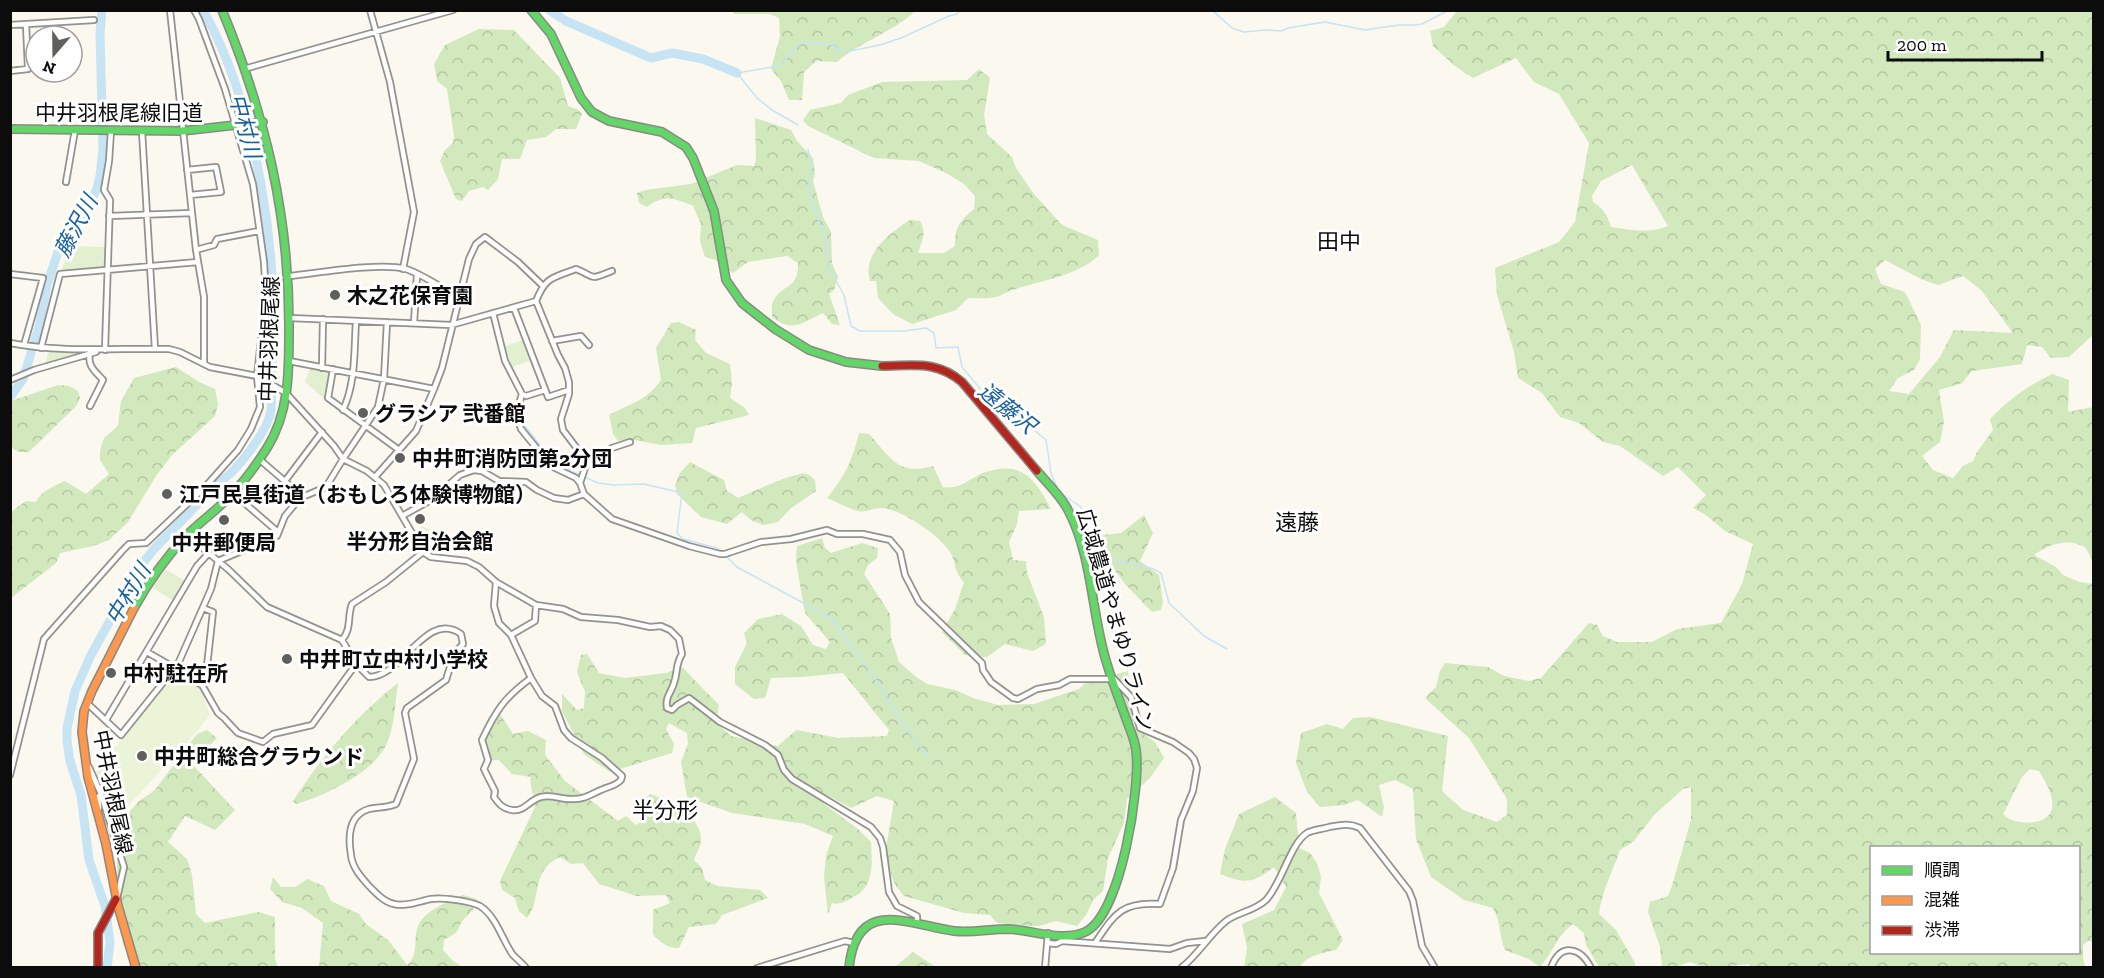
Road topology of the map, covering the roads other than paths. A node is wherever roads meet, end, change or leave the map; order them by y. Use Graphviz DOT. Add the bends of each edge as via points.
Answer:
graph roads {
  1 [pos="170,10"];
  2 [pos="194,10"];
  3 [pos="222,10"];
  4 [pos="370,10"];
  5 [pos="453,10"];
  6 [pos="531,10"];
  7 [pos="94,20"];
  8 [pos="26,24"];
  9 [pos="376,33"];
  10 [pos="244,69"];
  11 [pos="260,123"];
  12 [pos="238,125"];
  13 [pos="10,129"];
  14 [pos="75,130"];
  15 [pos="109,131"];
  16 [pos="142,131"];
  17 [pos="182,131"];
  18 [pos="187,170"];
  19 [pos="66,182"];
  20 [pos="190,195"];
  21 [pos="192,213"];
  22 [pos="147,215"];
  23 [pos="109,216"];
  24 [pos="259,231"];
  25 [pos="196,250"];
  26 [pos="198,262"];
  27 [pos="150,267"];
  28 [pos="403,268"];
  29 [pos="107,270"];
  30 [pos="612,272"];
  31 [pos="11,274"];
  32 [pos="417,275"];
  33 [pos="289,276"];
  34 [pos="10,281"];
  35 [pos="542,285"];
  36 [pos="459,298"];
  37 [pos="536,301"];
  38 [pos="514,308"];
  39 [pos="493,313"];
  40 [pos="290,318"];
  41 [pos="323,319"];
  42 [pos="356,321"];
  43 [pos="387,322"];
  44 [pos="414,323"];
  45 [pos="451,325"];
  46 [pos="552,341"];
  47 [pos="10,343"];
  48 [pos="589,345"];
  49 [pos="25,346"];
  50 [pos="40,348"];
  51 [pos="155,349"];
  52 [pos="105,350"];
  53 [pos="98,351"];
  54 [pos="90,353"];
  55 [pos="289,361"];
  56 [pos="204,364"];
  57 [pos="322,368"];
  58 [pos="333,369"];
  59 [pos="353,373"];
  60 [pos="260,378"];
  61 [pos="13,379"];
  62 [pos="384,379"];
  63 [pos="434,389"];
  64 [pos="545,390"];
  65 [pos="569,390"];
  66 [pos="286,393"];
  67 [pos="522,394"];
  68 [pos="90,406"];
  69 [pos="343,410"];
  70 [pos="364,426"];
  71 [pos="322,432"];
  72 [pos="630,442"];
  73 [pos="399,450"];
  74 [pos="258,459"];
  75 [pos="343,459"];
  76 [pos="585,459"];
  77 [pos="375,477"];
  78 [pos="285,481"];
  79 [pos="580,483"];
  80 [pos="233,493"];
  81 [pos="584,494"];
  82 [pos="302,496"];
  83 [pos="402,516"];
  84 [pos="278,532"];
  85 [pos="186,535"];
  86 [pos="423,552"];
  87 [pos="209,553"];
  88 [pos="218,561"];
  89 [pos="496,582"];
  90 [pos="536,605"];
  91 [pos="203,608"];
  92 [pos="511,635"];
  93 [pos="342,640"];
  94 [pos="147,651"];
  95 [pos="356,664"];
  96 [pos="176,668"];
  97 [pos="531,678"];
  98 [pos="1114,679"];
  99 [pos="202,685"];
  100 [pos="87,704"];
  101 [pos="106,720"];
  102 [pos="86,761"];
  103 [pos="10,775"];
  104 [pos="101,794"];
  105 [pos="96,810"];
  106 [pos="114,903"];
  107 [pos="917,922"];
  108 [pos="1048,933"];
  109 [pos="1205,941"];
  110 [pos="854,943"];
  111 [pos="1048,943"];
  112 [pos="1095,943"];
  113 [pos="98,968"];
  114 [pos="136,968"];
  115 [pos="526,968"];
  116 [pos="757,968"];
  117 [pos="849,968"];
  118 [pos="1045,968"];
  119 [pos="1181,968"];
  120 [pos="1436,968"];
  121 [pos="1551,968"];
  122 [pos="1591,968"];
  1 -- 17 [label="street"];
  2 -- 12 [label="street"];
  3 -- 10 [label="street, 中井羽根尾線"];
  4 -- 9 [label="street"];
  5 -- 9 [label="street"];
  6 -- 98 [label="street, 広域農道やまゆりライン" via="551,34 581,98 592,112 609,120 662,132 686,147 714,211 726,280 743,304 807,351 863,365 938,366 962,382 1067,507 1087,567 1102,644"];
  7 -- 8 [label="street"];
  9 -- 10 [label="street"];
  9 -- 28 [label="street" via="390,82 414,212"];
  10 -- 11 [label="street, 中井羽根尾線"];
  11 -- 12 [label="street, 中井羽根尾線旧道"];
  11 -- 33 [label="street, 中井羽根尾線" via="276,181"];
  12 -- 17 [label="street, 中井羽根尾線旧道"];
  12 -- 24 [label="street"];
  13 -- 14 [label="street, 中井羽根尾線旧道"];
  14 -- 15 [label="street, 中井羽根尾線旧道"];
  14 -- 19 [label="street"];
  15 -- 16 [label="street, 中井羽根尾線旧道"];
  15 -- 23 [label="street" via="105,190 110,200"];
  16 -- 17 [label="street, 中井羽根尾線旧道"];
  16 -- 22 [label="street"];
  17 -- 18 [label="street"];
  18 -- 20 [label="street"];
  18 -- 20 [label="street" via="216,167 221,192"];
  20 -- 21 [label="street"];
  21 -- 22 [label="street"];
  21 -- 25 [label="street"];
  22 -- 23 [label="street"];
  22 -- 27 [label="street"];
  23 -- 29 [label="street"];
  24 -- 25 [label="street" via="217,239 214,245"];
  24 -- 60 [label="street" via="266,297"];
  25 -- 26 [label="street"];
  26 -- 27 [label="street"];
  26 -- 56 [label="street" via="204,297"];
  27 -- 29 [label="street"];
  27 -- 51 [label="street"];
  28 -- 32 [label="street"];
  28 -- 33 [label="street"];
  29 -- 50 [label="street" via="60,274"];
  29 -- 52 [label="street"];
  30 -- 35 [label="street" via="596,278 576,269"];
  31 -- 34 [label="street"];
  31 -- 49 [label="street" via="43,278"];
  32 -- 36 [label="street"];
  32 -- 44 [label="street"];
  33 -- 40 [label="street, 中井羽根尾線"];
  35 -- 36 [label="street" via="485,237 476,244 469,259"];
  35 -- 37 [label="street"];
  36 -- 45 [label="street"];
  37 -- 38 [label="street"];
  37 -- 46 [label="street"];
  38 -- 39 [label="street"];
  38 -- 64 [label="street"];
  39 -- 45 [label="street"];
  39 -- 67 [label="street" via="505,361"];
  40 -- 41 [label="street"];
  40 -- 55 [label="street, 中井羽根尾線"];
  41 -- 42 [label="street"];
  41 -- 57 [label="street"];
  42 -- 43 [label="street"];
  42 -- 59 [label="street"];
  43 -- 44 [label="street"];
  43 -- 62 [label="street"];
  44 -- 45 [label="street"];
  45 -- 63 [label="street"];
  46 -- 48 [label="street" via="581,336"];
  46 -- 65 [label="street" via="565,368"];
  47 -- 49 [label="street"];
  49 -- 50 [label="street"];
  50 -- 53 [label="street"];
  51 -- 52 [label="street"];
  51 -- 56 [label="street" via="180,352"];
  52 -- 53 [label="street"];
  53 -- 54 [label="street"];
  54 -- 61 [label="street"];
  54 -- 68 [label="street" via="88,361 103,380"];
  55 -- 57 [label="street"];
  55 -- 66 [label="street, 中井羽根尾線"];
  56 -- 60 [label="street"];
  57 -- 58 [label="street"];
  58 -- 59 [label="street"];
  58 -- 69 [label="street" via="328,399"];
  59 -- 62 [label="street"];
  59 -- 69 [label="street"];
  60 -- 66 [label="street"];
  60 -- 103 [label="street" via="260,407 238,450 146,543 129,544 123,549 44,639"];
  62 -- 63 [label="street"];
  62 -- 70 [label="street" via="378,408"];
  63 -- 73 [label="street" via="416,431"];
  64 -- 65 [label="street" via="548,398"];
  64 -- 67 [label="street"];
  65 -- 76 [label="street" via="561,419 563,430"];
  66 -- 71 [label="street"];
  66 -- 74 [label="street, 中井羽根尾線" via="282,418"];
  67 -- 79 [label="street" via="516,414 521,429 551,466"];
  69 -- 70 [label="street"];
  70 -- 73 [label="street"];
  70 -- 75 [label="street"];
  71 -- 75 [label="street"];
  71 -- 78 [label="street"];
  72 -- 76 [label="street" via="599,458"];
  73 -- 77 [label="street"];
  74 -- 78 [label="street"];
  74 -- 80 [label="street, 中井羽根尾線"];
  75 -- 77 [label="street"];
  75 -- 82 [label="street" via="326,487"];
  76 -- 79 [label="street"];
  77 -- 83 [label="street"];
  78 -- 82 [label="street"];
  79 -- 81 [label="street"];
  80 -- 84 [label="street"];
  80 -- 85 [label="street, 中井羽根尾線"];
  81 -- 83 [label="street" via="568,500 554,498 526,482 499,481 474,470 460,475 431,500"];
  81 -- 98 [label="street" via="612,519 625,525 720,554 827,530 890,540 900,552 905,575 919,602 982,663 991,682 1013,699 1070,679"];
  82 -- 84 [label="street"];
  83 -- 86 [label="street"];
  84 -- 88 [label="street" via="277,536"];
  85 -- 87 [label="street"];
  85 -- 100 [label="street, 中井羽根尾線" via="124,624"];
  86 -- 89 [label="street" via="431,557 468,561"];
  86 -- 93 [label="street" via="352,604 349,627"];
  87 -- 88 [label="street"];
  87 -- 94 [label="street" via="197,566"];
  88 -- 91 [label="street"];
  88 -- 93 [label="street" via="267,607"];
  89 -- 90 [label="street"];
  89 -- 92 [label="street" via="494,606 499,623"];
  90 -- 92 [label="street" via="535,621"];
  90 -- 107 [label="street" via="563,609 581,617 670,630 679,639 682,654 676,664 667,708 672,710 689,698 720,722 778,755 792,779 871,827 883,847 888,892 897,906 917,916"];
  91 -- 96 [label="street"];
  91 -- 99 [label="street" via="213,612"];
  92 -- 97 [label="street"];
  93 -- 95 [label="street"];
  94 -- 96 [label="street"];
  94 -- 101 [label="street"];
  95 -- 99 [label="street" via="312,725 273,734 263,742 238,733 218,713"];
  95 -- 115 [label="street" via="369,677 376,677 399,662 428,634 446,628 463,638 446,680 407,708 414,759 396,804 368,809 353,820 349,832 351,861 369,886 393,904 433,898 480,906"];
  96 -- 99 [label="street"];
  96 -- 101 [label="street" via="122,735"];
  97 -- 97 [label="street" via="542,696 555,706 571,738 622,776 613,787 589,797 543,796 523,809 502,807 498,802 485,775 488,760 482,740 498,708"];
  98 -- 108 [label="street, 広域農道やまゆりライン" via="1138,762 1131,828 1113,894 1099,921 1083,933"];
  98 -- 112 [label="street" via="1131,697 1140,728 1189,753 1197,768 1181,820 1173,868 1160,904 1140,904 1121,910"];
  100 -- 101 [label="street"];
  100 -- 102 [label="street, 中井羽根尾線" via="83,719"];
  102 -- 104 [label="street"];
  102 -- 105 [label="street, 中井羽根尾線"];
  104 -- 105 [label="street"];
  104 -- 106 [label="street" via="124,867"];
  105 -- 106 [label="street, 中井羽根尾線" via="110,862"];
  106 -- 113 [label="street" via="98,933"];
  106 -- 114 [label="street, 中井羽根尾線"];
  107 -- 108 [label="street, 広域農道やまゆりライン" via="961,932 1004,929"];
  107 -- 110 [label="street, 広域農道やまゆりライン" via="878,921 862,931"];
  108 -- 111 [label="street"];
  109 -- 112 [label="street" via="1170,948"];
  109 -- 119 [label="street"];
  109 -- 120 [label="street" via="1235,914 1269,897 1307,833 1353,824 1409,891 1419,937"];
  110 -- 116 [label="street" via="845,941"];
  110 -- 117 [label="street"];
  111 -- 112 [label="street"];
  111 -- 118 [label="street"];
  121 -- 122 [label="street" via="1561,952 1569,950 1578,951"];
}
